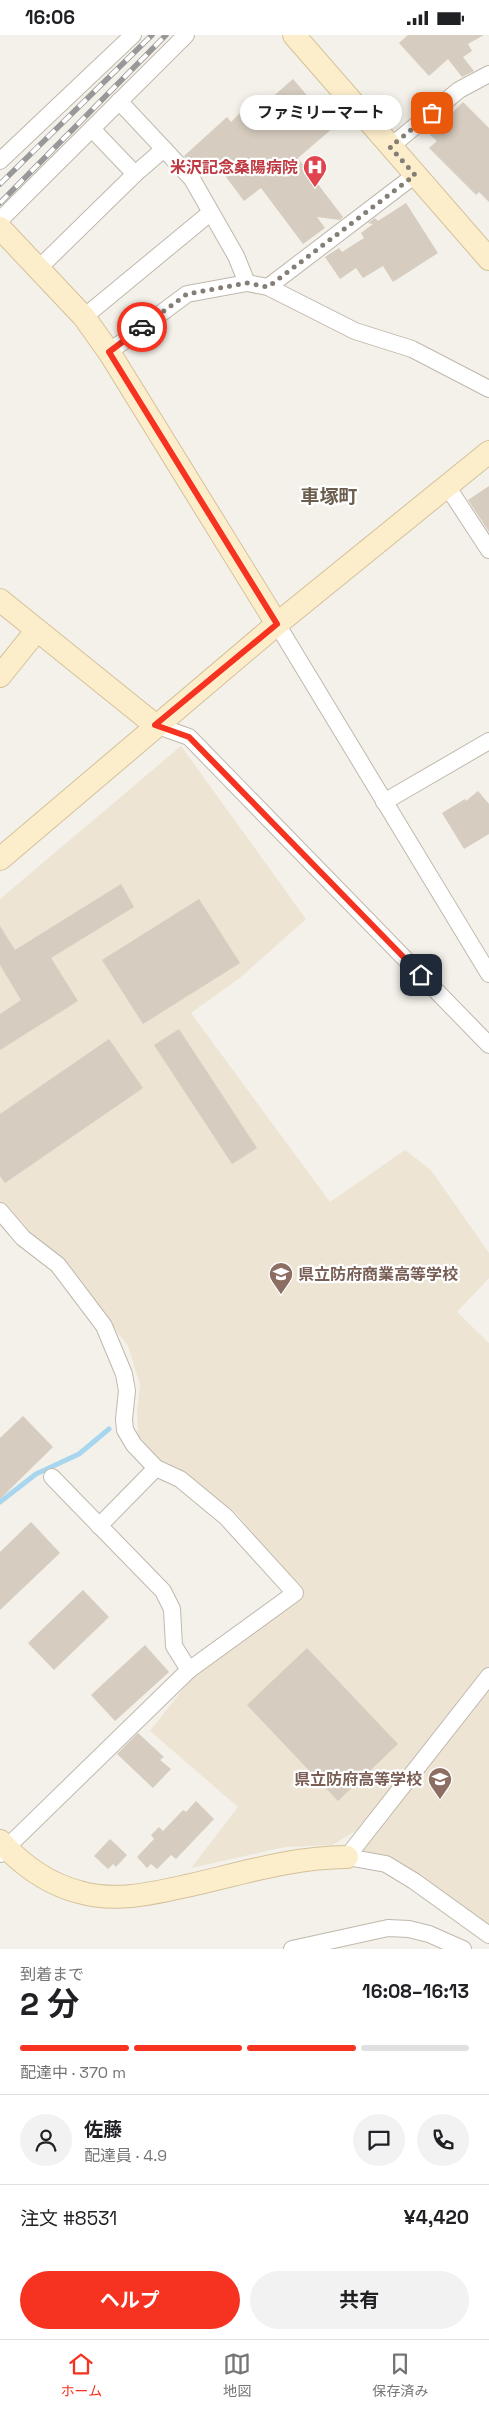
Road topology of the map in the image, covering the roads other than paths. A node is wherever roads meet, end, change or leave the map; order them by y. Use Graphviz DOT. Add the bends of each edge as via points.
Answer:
graph roads {
  1 [pos="133,35"];
  2 [pos="186,35"];
  3 [pos="294,35"];
  4 [pos="489,74"];
  5 [pos="119,101"];
  6 [pos="92,129"];
  7 [pos="390,147"];
  8 [pos="164,149"];
  9 [pos="0,161"];
  10 [pos="135,174"];
  11 [pos="415,175"];
  12 [pos="210,213"];
  13 [pos="0,220"];
  14 [pos="0,228"];
  15 [pos="489,259"];
  16 [pos="39,269"];
  17 [pos="247,283"];
  18 [pos="268,287"];
  19 [pos="84,317"];
  20 [pos="109,352"];
  21 [pos="489,389"];
  22 [pos="489,452"];
  23 [pos="447,487"];
  24 [pos="489,550"];
  25 [pos="0,600"];
  26 [pos="277,624"];
  27 [pos="37,630"];
  28 [pos="0,676"];
  29 [pos="155,725"];
  30 [pos="489,741"];
  31 [pos="384,803"];
  32 [pos="0,859"];
  33 [pos="489,974"];
  34 [pos="489,1045"];
  35 [pos="0,1211"];
  36 [pos="156,1468"];
  37 [pos="52,1477"];
  38 [pos="99,1526"];
  39 [pos="189,1670"];
  40 [pos="489,1675"];
  41 [pos="2,1848"];
  42 [pos="347,1857"];
  43 [pos="489,1935"];
  44 [pos="292,1949"];
  45 [pos="463,1949"];
  1 -- 9 [label="street"];
  2 -- 5 [label="street"];
  3 -- 7 [label="street"];
  4 -- 7 [label="street" via="459,90"];
  5 -- 6 [label="street"];
  5 -- 8 [label="street"];
  6 -- 10 [label="street"];
  6 -- 13 [label="street"];
  7 -- 11 [label="street"];
  8 -- 10 [label="street"];
  8 -- 12 [label="street" via="192,179"];
  10 -- 16 [label="street"];
  11 -- 15 [label="street"];
  11 -- 18 [label="street"];
  12 -- 17 [label="street" via="236,256"];
  12 -- 19 [label="street"];
  14 -- 16 [label="street"];
  16 -- 19 [label="street"];
  17 -- 18 [label="street"];
  17 -- 20 [label="street" via="187,294"];
  18 -- 21 [label="street" via="355,331 412,349"];
  19 -- 20 [label="street"];
  20 -- 26 [label="street"];
  22 -- 23 [label="street"];
  23 -- 24 [label="street"];
  23 -- 26 [label="street"];
  25 -- 27 [label="street"];
  26 -- 29 [label="street"];
  26 -- 31 [label="street"];
  27 -- 28 [label="street"];
  27 -- 29 [label="street"];
  29 -- 32 [label="street"];
  29 -- 34 [label="street" via="189,737"];
  30 -- 31 [label="street"];
  31 -- 33 [label="street"];
  35 -- 36 [label="street" via="23,1238 58,1265 104,1326 124,1374 127,1391 125,1430 134,1445"];
  36 -- 38 [label="street"];
  36 -- 39 [label="street" via="180,1479 226,1517 295,1593"];
  37 -- 38 [label="street"];
  38 -- 39 [label="street" via="163,1591 172,1609 174,1646"];
  39 -- 41 [label="street"];
  40 -- 42 [label="street"];
  41 -- 42 [label="street" via="39,1875 79,1893 138,1897 297,1860"];
  42 -- 43 [label="street" via="386,1865 414,1881"];
  44 -- 45 [label="street" via="388,1928 429,1934"];
}
